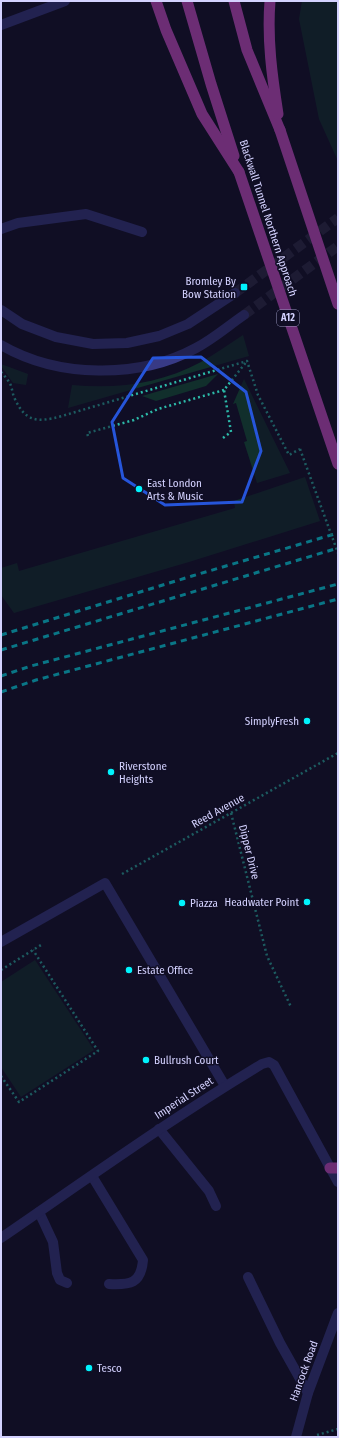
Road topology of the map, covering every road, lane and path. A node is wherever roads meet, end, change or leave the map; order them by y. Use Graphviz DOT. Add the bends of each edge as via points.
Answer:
graph roads {
  1 [pos="66,1"];
  2 [pos="147,1"];
  3 [pos="156,1"];
  4 [pos="187,1"];
  5 [pos="234,1"];
  6 [pos="270,1"];
  7 [pos="1,25"];
  8 [pos="166,30"];
  9 [pos="280,130"];
  10 [pos="239,172"];
  11 [pos="1,229"];
  12 [pos="142,232"];
  13 [pos="235,292"];
  14 [pos="338,304"];
  15 [pos="1,310"];
  16 [pos="244,315"];
  17 [pos="1,344"];
  18 [pos="247,360"];
  19 [pos="1,372"];
  20 [pos="224,390"];
  21 [pos="88,436"];
  22 [pos="223,438"];
  23 [pos="338,464"];
  24 [pos="338,553"];
  25 [pos="338,753"];
  26 [pos="231,813"];
  27 [pos="105,883"];
  28 [pos="1,942"];
  29 [pos="33,950"];
  30 [pos="291,1007"];
  31 [pos="1,1076"];
  32 [pos="225,1086"];
  33 [pos="159,1129"];
  34 [pos="334,1168"];
  35 [pos="92,1176"];
  36 [pos="338,1182"];
  37 [pos="216,1206"];
  38 [pos="39,1212"];
  39 [pos="1,1238"];
  40 [pos="248,1277"];
  41 [pos="67,1283"];
  42 [pos="108,1284"];
  43 [pos="338,1313"];
  44 [pos="308,1393"];
  45 [pos="338,1429"];
  46 [pos="296,1437"];
  47 [pos="312,1437"];
  1 -- 7 [label="street"];
  2 -- 8 [label="highway" via="152,4"];
  3 -- 8 [label="highway"];
  4 -- 10 [label="highway, Blackwall Tunnel Northern Approach / A12" via="210,84"];
  5 -- 9 [label="highway" via="247,50"];
  6 -- 9 [label="highway" via="271,67"];
  8 -- 10 [label="highway" via="202,114"];
  9 -- 14 [label="highway, bridge"];
  10 -- 23 [label="highway, Blackwall Tunnel Northern Approach / A12, bridge"];
  11 -- 12 [label="street" via="18,223 86,214"];
  13 -- 15 [label="street" via="188,324 159,336 127,343 93,344 56,337 22,324"];
  16 -- 17 [label="street" via="196,348 159,364 121,370 81,369 41,362"];
  18 -- 19 [label="path" via="49,420 27,417"];
  18 -- 20 [label="path"];
  18 -- 24 [label="path, bridge" via="258,395 289,455 300,449"];
  20 -- 21 [label="path" via="158,408 134,420 87,433"];
  20 -- 22 [label="path" via="231,432"];
  25 -- 26 [label="path, Reed Avenue"];
  26 -- 27 [label="path, Reed Avenue"];
  26 -- 30 [label="path, Dipper Drive" via="267,956"];
  27 -- 28 [label="street"];
  27 -- 32 [label="street"];
  29 -- 31 [label="path" via="98,1051 19,1102"];
  32 -- 33 [label="street, Imperial Street"];
  32 -- 34 [label="street, Imperial Street" via="269,1062 274,1066"];
  33 -- 35 [label="street, Imperial Street"];
  33 -- 37 [label="street" via="209,1191"];
  34 -- 36 [label="street, Imperial Street"];
  35 -- 38 [label="street, Imperial Street"];
  35 -- 42 [label="street" via="143,1260 142,1271 135,1281"];
  38 -- 39 [label="street, Imperial Street"];
  38 -- 41 [label="street" via="54,1242 57,1273 60,1280"];
  40 -- 44 [label="street"];
  43 -- 44 [label="street, Hancock Road"];
  44 -- 46 [label="street, Hancock Road"];
  45 -- 47 [label="path"];
}
